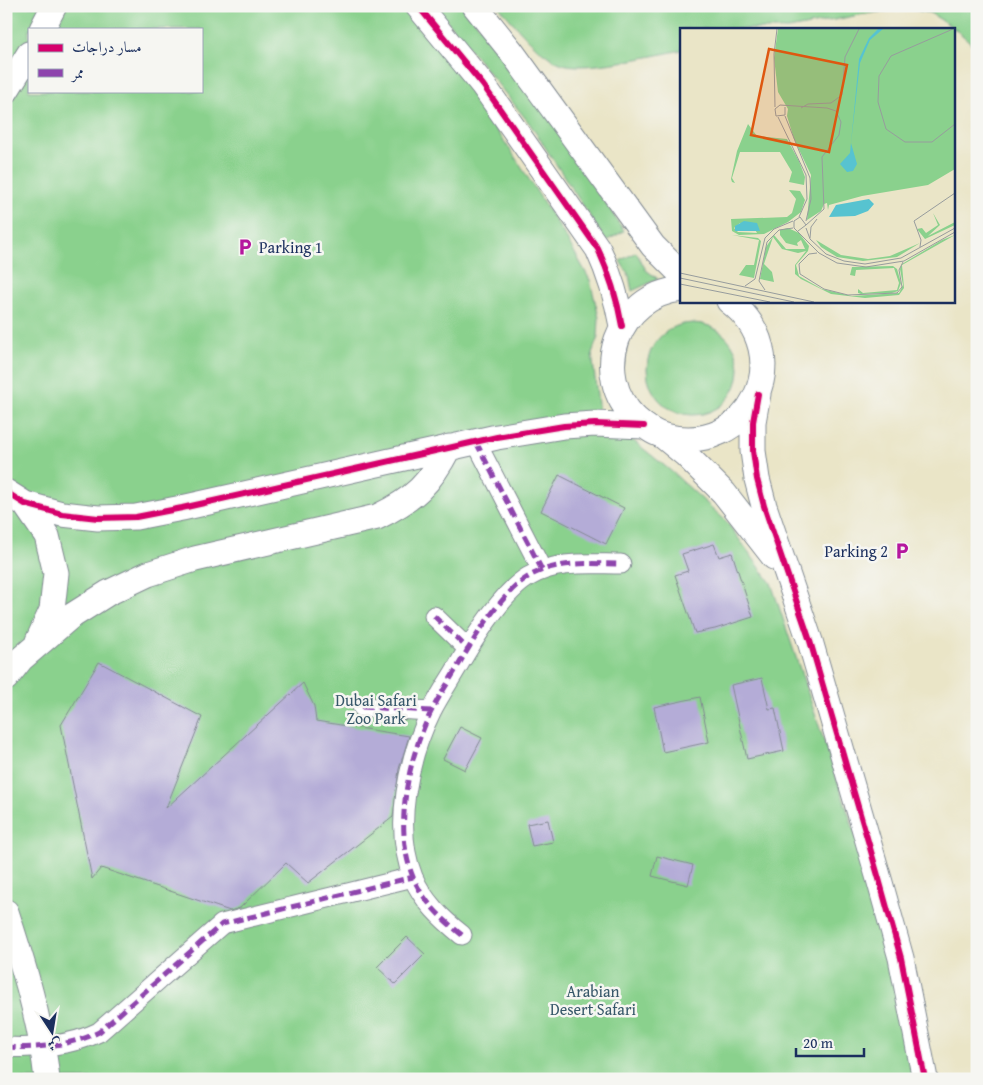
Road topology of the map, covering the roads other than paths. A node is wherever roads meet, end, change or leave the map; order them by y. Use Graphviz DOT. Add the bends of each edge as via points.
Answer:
graph roads {
  1 [pos="54,6"];
  2 [pos="418,6"];
  3 [pos="475,6"];
  4 [pos="43,28"];
  5 [pos="28,56"];
  6 [pos="6,90"];
  7 [pos="680,273"];
  8 [pos="680,289"];
  9 [pos="730,302"];
  10 [pos="622,326"];
  11 [pos="758,394"];
  12 [pos="653,431"];
  13 [pos="476,442"];
  14 [pos="449,447"];
  15 [pos="16,498"];
  16 [pos="621,564"];
  17 [pos="542,570"];
  18 [pos="787,574"];
  19 [pos="434,616"];
  20 [pos="36,645"];
  21 [pos="468,649"];
  22 [pos="6,678"];
  23 [pos="362,707"];
  24 [pos="431,710"];
  25 [pos="413,877"];
  26 [pos="6,912"];
  27 [pos="462,935"];
  28 [pos="43,1046"];
  29 [pos="6,1047"];
  30 [pos="47,1079"];
  31 [pos="925,1079"];
  1 -- 4 [label="street"];
  2 -- 10 [label="street" via="484,85 598,249 610,274"];
  3 -- 7 [label="street" via="652,246"];
  5 -- 6 [label="street"];
  8 -- 10 [label="street" via="657,295 637,308"];
  9 -- 11 [label="street" via="742,311 755,329 762,350 763,373"];
  10 -- 12 [label="street" via="613,347 616,391 628,410"];
  11 -- 12 [label="street" via="745,413 728,428 708,437 686,439"];
  11 -- 18 [label="street" via="753,422 757,479"];
  12 -- 13 [label="street" via="595,424 564,426"];
  12 -- 18 [label="street" via="685,454 724,493"];
  13 -- 14 [label="street"];
  13 -- 17 [label="street"];
  14 -- 15 [label="street" via="136,517 98,518 62,514"];
  14 -- 20 [label="street" via="437,470 400,506 377,517 195,558 148,574 108,593 70,617"];
  15 -- 20 [label="street" via="47,536 56,573 52,610"];
  16 -- 17 [label="street" via="558,565"];
  17 -- 21 [label="street" via="509,593"];
  18 -- 31 [label="street" via="810,641 901,958"];
  19 -- 21 [label="street"];
  20 -- 22 [label="street"];
  21 -- 24 [label="street"];
  23 -- 24 [label="street"];
  24 -- 25 [label="street" via="415,752 406,796 404,840"];
  25 -- 27 [label="street" via="431,906"];
  25 -- 28 [label="street" via="222,924 98,1032 87,1038"];
  26 -- 28 [label="street"];
  28 -- 29 [label="street"];
  28 -- 30 [label="street"];
}
